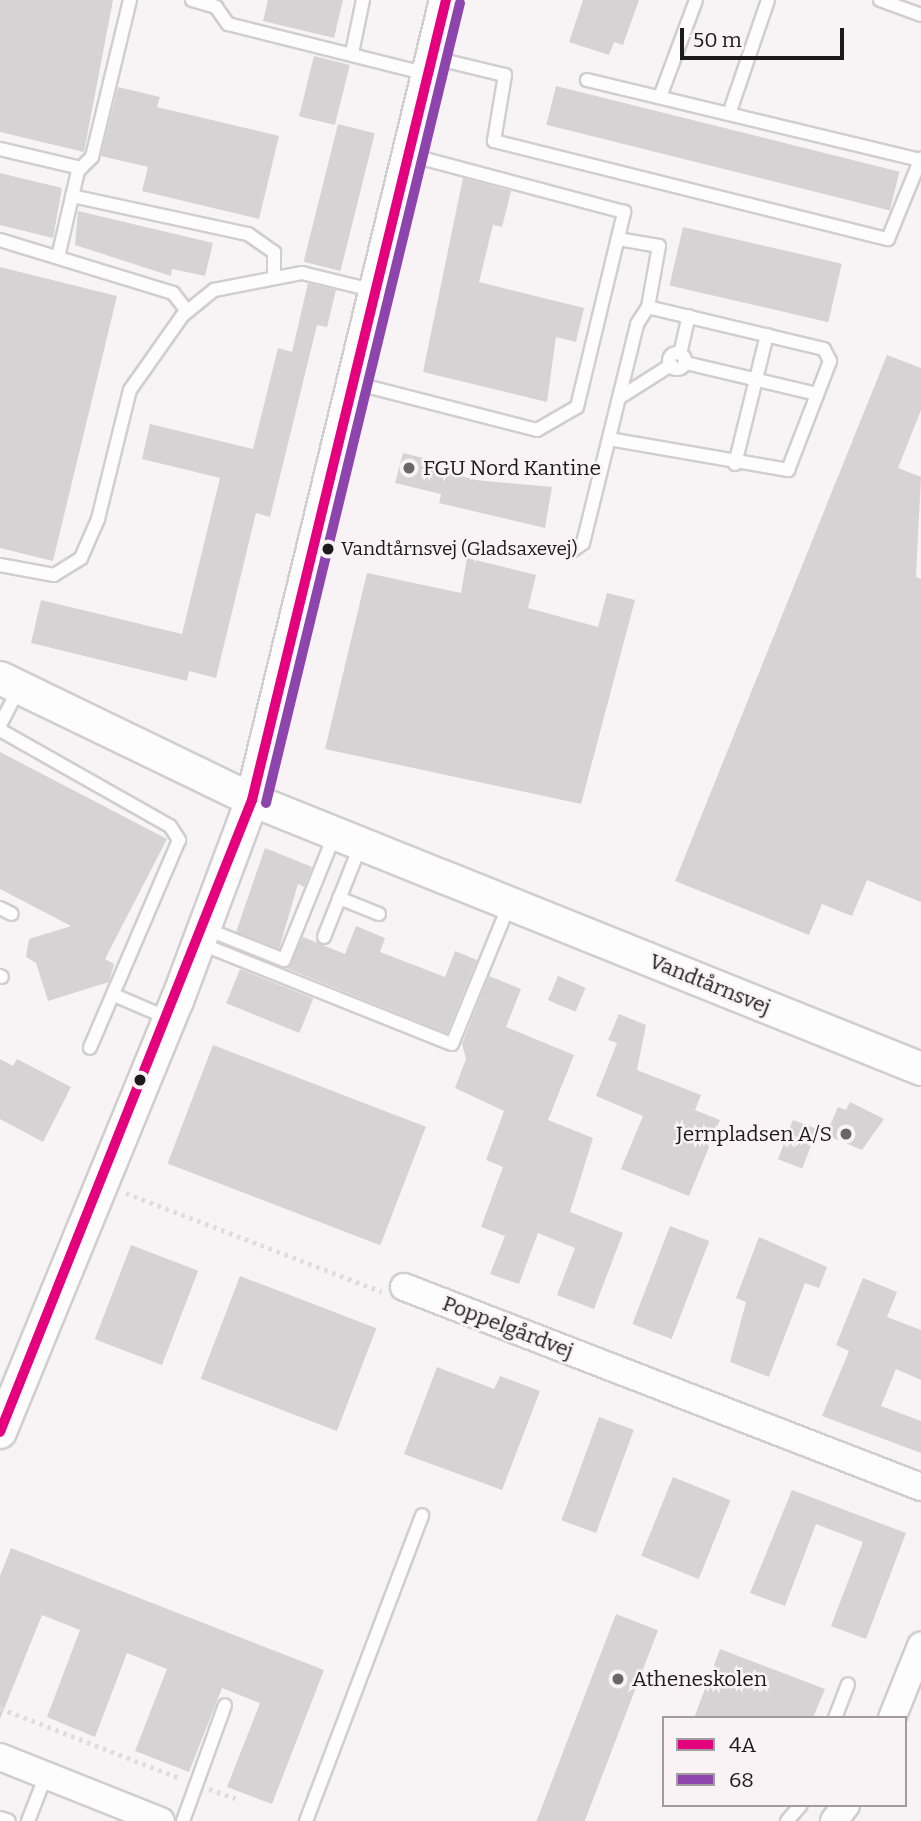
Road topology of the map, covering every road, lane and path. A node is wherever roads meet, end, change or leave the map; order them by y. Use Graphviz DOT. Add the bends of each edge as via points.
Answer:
graph roads {
  1 [pos="130,0"];
  2 [pos="192,0"];
  3 [pos="363,0"];
  4 [pos="446,0"];
  5 [pos="696,0"];
  6 [pos="768,0"];
  7 [pos="880,0"];
  8 [pos="921,15"];
  9 [pos="352,53"];
  10 [pos="430,66"];
  11 [pos="587,80"];
  12 [pos="660,97"];
  13 [pos="729,114"];
  14 [pos="0,149"];
  15 [pos="410,155"];
  16 [pos="921,159"];
  17 [pos="81,168"];
  18 [pos="72,196"];
  19 [pos="618,239"];
  20 [pos="0,240"];
  21 [pos="58,257"];
  22 [pos="274,274"];
  23 [pos="376,292"];
  24 [pos="648,307"];
  25 [pos="187,311"];
  26 [pos="689,316"];
  27 [pos="767,335"];
  28 [pos="683,358"];
  29 [pos="756,379"];
  30 [pos="354,383"];
  31 [pos="817,394"];
  32 [pos="619,398"];
  33 [pos="609,439"];
  34 [pos="735,464"];
  35 [pos="573,550"];
  36 [pos="0,565"];
  37 [pos="10,683"];
  38 [pos="0,727"];
  39 [pos="252,800"];
  40 [pos="348,839"];
  41 [pos="339,898"];
  42 [pos="509,904"];
  43 [pos="379,914"];
  44 [pos="201,935"];
  45 [pos="324,937"];
  46 [pos="114,995"];
  47 [pos="170,1019"];
  48 [pos="90,1048"];
  49 [pos="921,1069"];
  50 [pos="102,1184"];
  51 [pos="404,1287"];
  52 [pos="0,1432"];
  53 [pos="921,1487"];
  54 [pos="422,1515"];
  55 [pos="921,1646"];
  56 [pos="848,1684"];
  57 [pos="225,1705"];
  58 [pos="0,1708"];
  59 [pos="836,1716"];
  60 [pos="893,1716"];
  61 [pos="0,1757"];
  62 [pos="46,1775"];
  63 [pos="196,1785"];
  64 [pos="234,1798"];
  65 [pos="799,1807"];
  66 [pos="122,1814"];
  67 [pos="0,1818"];
  68 [pos="9,1821"];
  69 [pos="28,1821"];
  70 [pos="161,1821"];
  71 [pos="183,1821"];
  72 [pos="306,1821"];
  73 [pos="787,1821"];
  1 -- 17 [label="lane" via="92,157"];
  2 -- 9 [label="lane" via="216,7 228,24"];
  3 -- 9 [label="lane"];
  4 -- 10 [label="street"];
  5 -- 12 [label="lane"];
  6 -- 13 [label="lane"];
  7 -- 8 [label="lane"];
  9 -- 10 [label="lane"];
  10 -- 15 [label="street"];
  10 -- 16 [label="lane" via="505,75 494,141 888,239"];
  11 -- 12 [label="lane"];
  12 -- 13 [label="lane"];
  13 -- 16 [label="lane"];
  14 -- 17 [label="lane"];
  15 -- 19 [label="lane" via="624,212"];
  15 -- 23 [label="street"];
  17 -- 18 [label="lane"];
  18 -- 21 [label="lane"];
  18 -- 22 [label="lane" via="248,234 274,252"];
  19 -- 24 [label="lane" via="659,246"];
  19 -- 30 [label="lane" via="577,407 537,430"];
  20 -- 21 [label="lane"];
  21 -- 25 [label="lane" via="173,293"];
  22 -- 23 [label="lane" via="302,273"];
  22 -- 25 [label="lane" via="214,290"];
  23 -- 30 [label="street"];
  24 -- 26 [label="lane"];
  24 -- 32 [label="lane" via="637,324"];
  25 -- 36 [label="lane" via="130,390 98,519 81,558 54,575"];
  26 -- 27 [label="lane"];
  26 -- 28 [label="lane"];
  27 -- 29 [label="lane"];
  27 -- 31 [label="lane" via="824,349 830,361"];
  28 -- 29 [label="lane"];
  28 -- 32 [label="lane" via="671,355 671,365"];
  29 -- 31 [label="lane"];
  29 -- 34 [label="lane"];
  30 -- 39 [label="street"];
  31 -- 34 [label="lane" via="788,470"];
  32 -- 33 [label="lane"];
  33 -- 34 [label="lane"];
  33 -- 35 [label="lane" via="583,543"];
  37 -- 38 [label="lane"];
  37 -- 39 [label="street, Vandtårnsvej"];
  38 -- 46 [label="lane" via="170,825 179,840"];
  39 -- 40 [label="street, Vandtårnsvej"];
  39 -- 44 [label="street"];
  40 -- 41 [label="lane"];
  40 -- 42 [label="street, Vandtårnsvej"];
  40 -- 44 [label="lane" via="284,960"];
  41 -- 43 [label="lane"];
  41 -- 45 [label="lane"];
  42 -- 44 [label="lane" via="452,1044"];
  42 -- 49 [label="street, Vandtårnsvej"];
  44 -- 47 [label="street"];
  46 -- 47 [label="lane"];
  46 -- 48 [label="lane"];
  47 -- 50 [label="street"];
  50 -- 51 [label="path" via="399,1299"];
  50 -- 52 [label="street"];
  51 -- 53 [label="street, Poppelgårdvej"];
  54 -- 72 [label="lane"];
  55 -- 60 [label="street"];
  56 -- 59 [label="lane"];
  57 -- 63 [label="lane"];
  58 -- 63 [label="path"];
  61 -- 62 [label="street"];
  62 -- 66 [label="street"];
  62 -- 69 [label="lane"];
  63 -- 64 [label="path"];
  63 -- 71 [label="lane"];
  65 -- 73 [label="lane"];
  66 -- 70 [label="street"];
  67 -- 68 [label="lane"];
}
